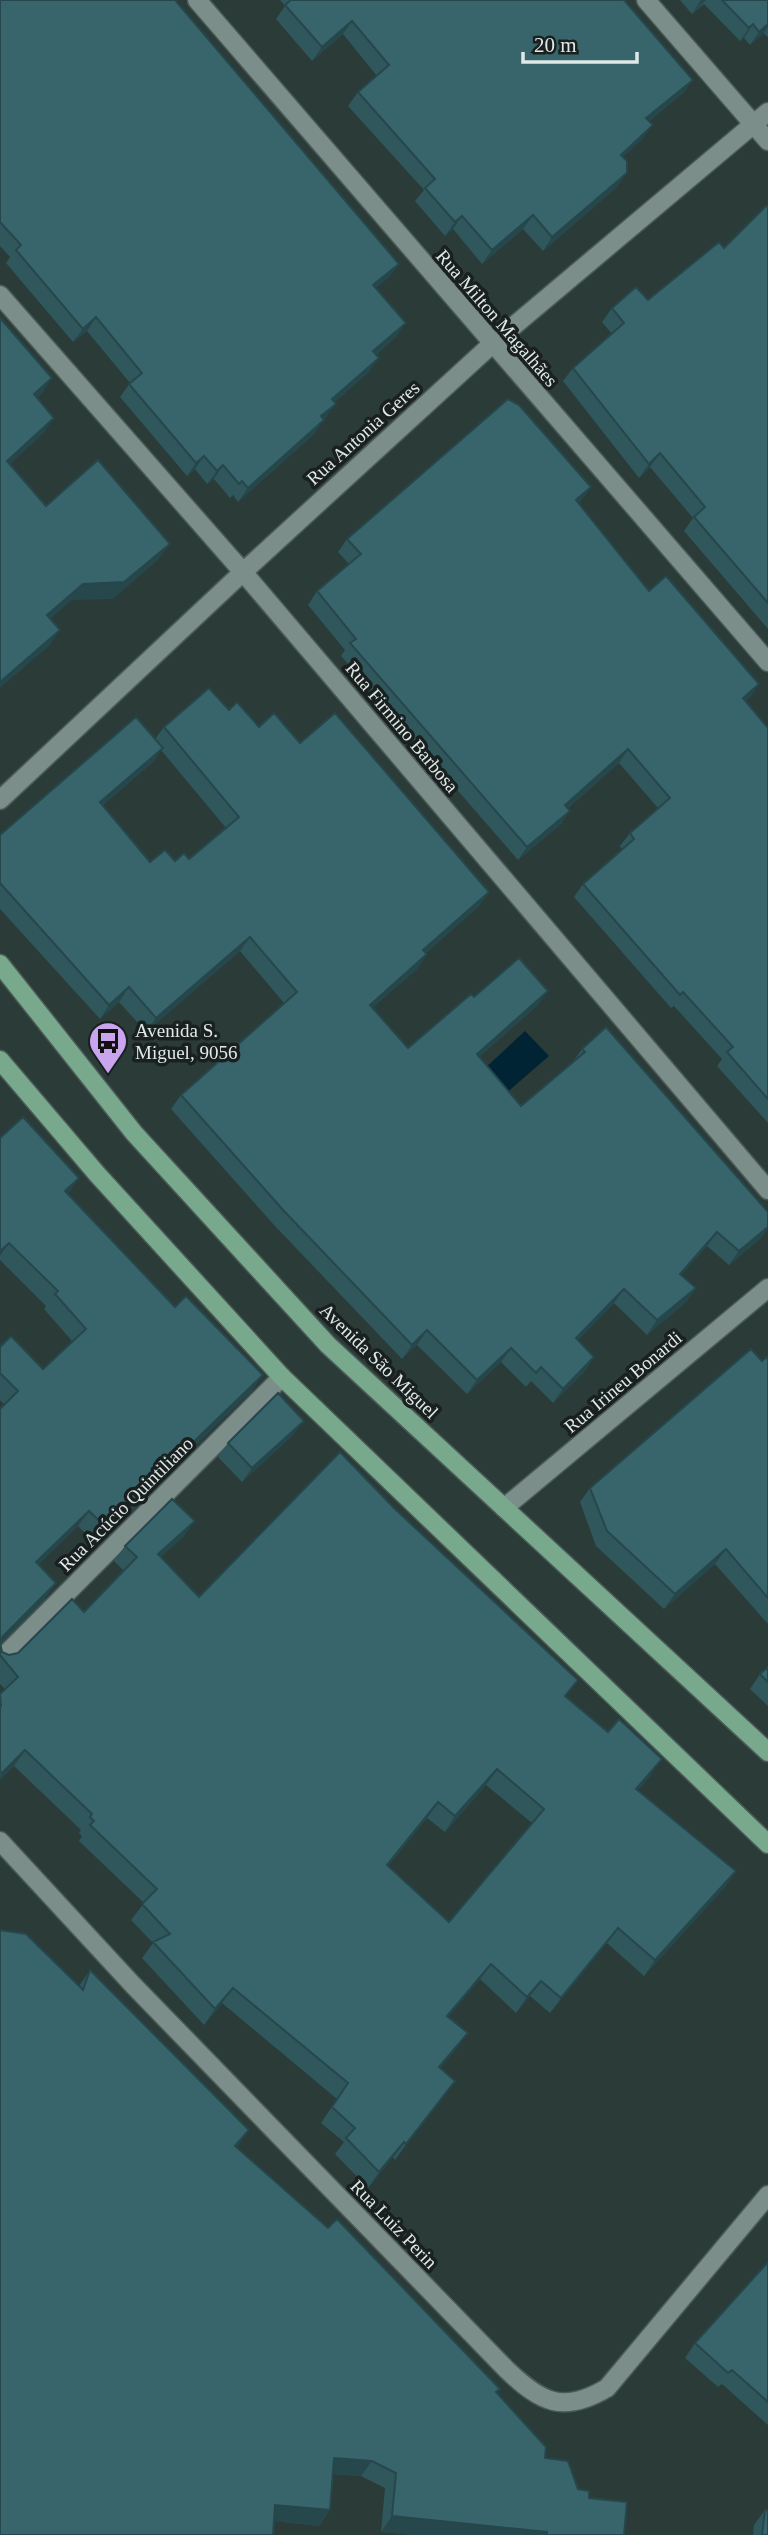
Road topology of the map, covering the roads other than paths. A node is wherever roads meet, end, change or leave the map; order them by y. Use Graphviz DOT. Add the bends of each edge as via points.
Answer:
graph roads {
  1 [pos="197,0"];
  2 [pos="646,0"];
  3 [pos="768,112"];
  4 [pos="753,124"];
  5 [pos="768,141"];
  6 [pos="0,295"];
  7 [pos="491,345"];
  8 [pos="243,572"];
  9 [pos="768,662"];
  10 [pos="0,800"];
  11 [pos="0,964"];
  12 [pos="0,1060"];
  13 [pos="768,1190"];
  14 [pos="768,1289"];
  15 [pos="282,1377"];
  16 [pos="504,1508"];
  17 [pos="0,1660"];
  18 [pos="768,1752"];
  19 [pos="0,1841"];
  20 [pos="768,1844"];
  21 [pos="768,2195"];
  1 -- 7 [label="street, Rua Milton Magalhães"];
  2 -- 4 [label="street"];
  3 -- 4 [label="street, Rua Antonia Geres"];
  4 -- 5 [label="street"];
  4 -- 7 [label="street, Rua Antonia Geres"];
  6 -- 8 [label="street, Rua Firmino Barbosa"];
  7 -- 8 [label="street, Rua Antonia Geres"];
  7 -- 9 [label="street, Rua Milton Magalhães"];
  8 -- 10 [label="street, Rua Antonia Geres"];
  8 -- 13 [label="street, Rua Firmino Barbosa"];
  11 -- 16 [label="main road, Avenida São Miguel" via="134,1133 328,1345"];
  12 -- 15 [label="main road"];
  14 -- 16 [label="street, Rua Irineu Bonardi"];
  15 -- 17 [label="street, Rua Acúcio Quintiliano"];
  15 -- 20 [label="main road"];
  16 -- 18 [label="main road, Avenida São Miguel"];
  19 -- 21 [label="street, Rua Luiz Perin" via="133,1985 488,2350 531,2393 550,2402 584,2402 607,2388"];
}
